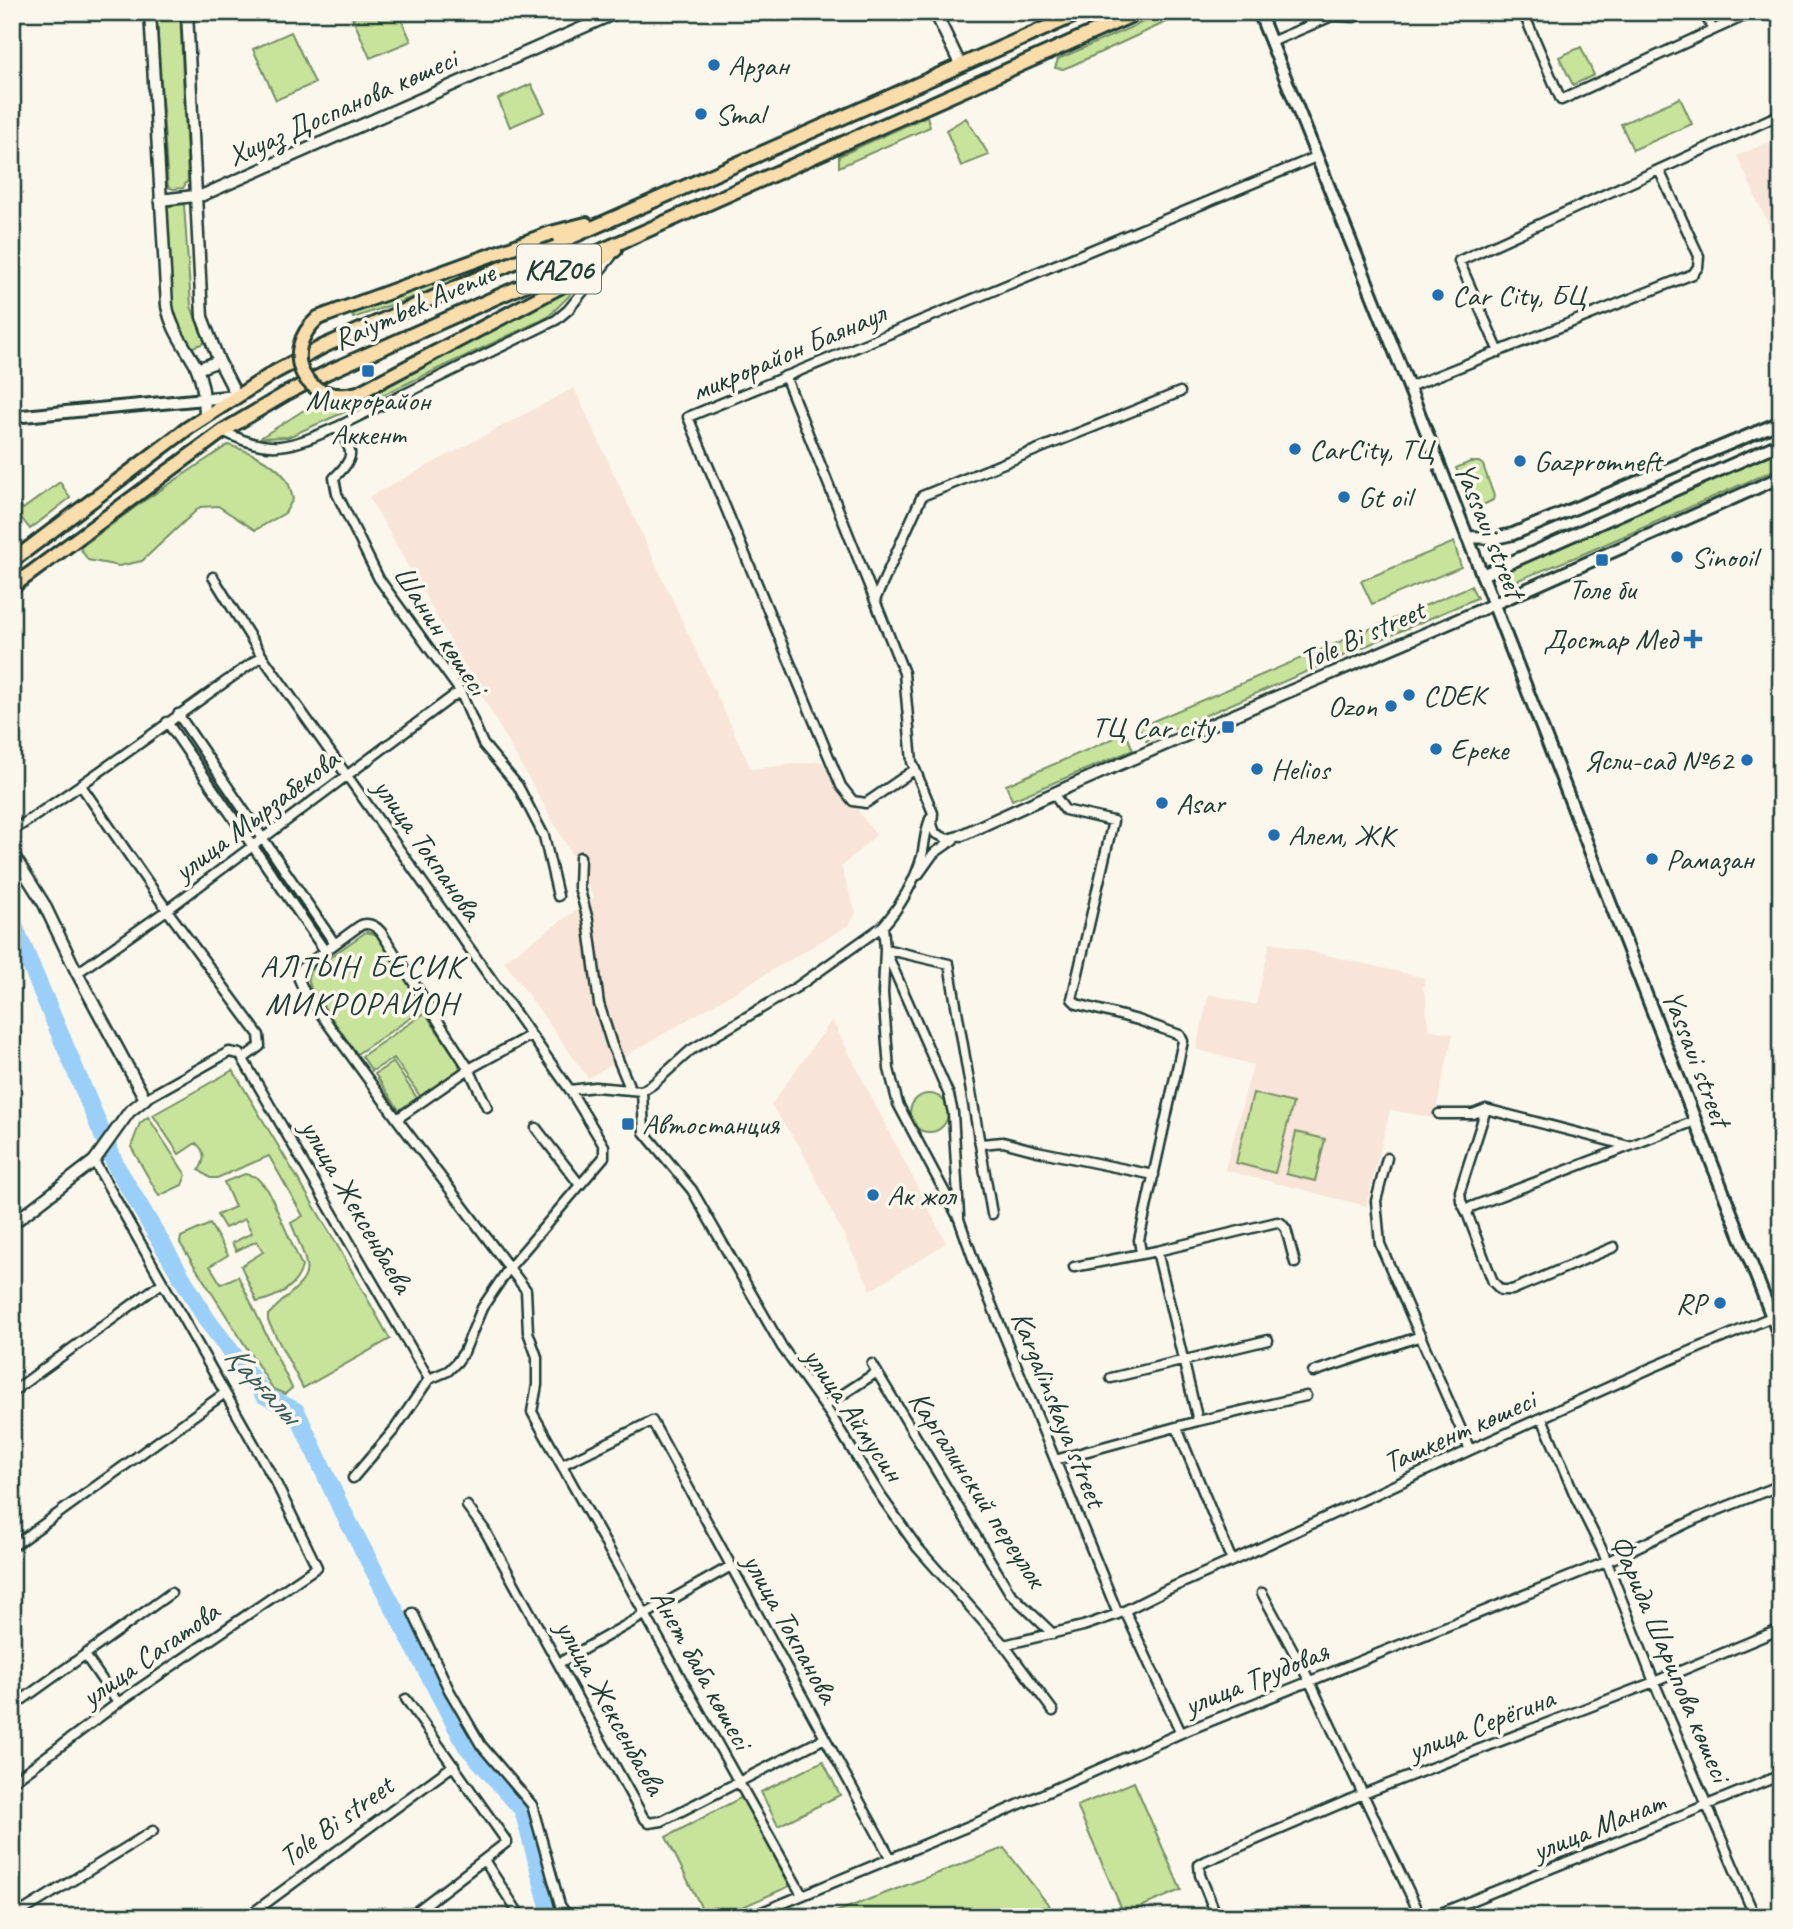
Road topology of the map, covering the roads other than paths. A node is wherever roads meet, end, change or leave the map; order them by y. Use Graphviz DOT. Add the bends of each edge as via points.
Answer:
graph roads {
  1 [pos="150,12"];
  2 [pos="187,12"];
  3 [pos="618,12"];
  4 [pos="935,12"];
  5 [pos="1082,12"];
  6 [pos="1139,12"];
  7 [pos="1259,12"];
  8 [pos="1364,12"];
  9 [pos="1523,12"];
  10 [pos="1704,12"];
  11 [pos="1753,12"];
  12 [pos="1713,30"];
  13 [pos="1271,42"];
  14 [pos="960,64"];
  15 [pos="1781,114"];
  16 [pos="1316,157"];
  17 [pos="1659,170"];
  18 [pos="198,197"];
  19 [pos="160,200"];
  20 [pos="633,210"];
  21 [pos="641,232"];
  22 [pos="620,247"];
  23 [pos="1499,352"];
  24 [pos="219,361"];
  25 [pos="197,369"];
  26 [pos="785,376"];
  27 [pos="1409,387"];
  28 [pos="1180,391"];
  29 [pos="237,396"];
  30 [pos="205,398"];
  31 [pos="205,416"];
  32 [pos="12,417"];
  33 [pos="1781,422"];
  34 [pos="337,427"];
  35 [pos="223,431"];
  36 [pos="1781,443"];
  37 [pos="1781,477"];
  38 [pos="1467,537"];
  39 [pos="12,561"];
  40 [pos="1482,575"];
  41 [pos="213,577"];
  42 [pos="12,587"];
  43 [pos="875,600"];
  44 [pos="1494,604"];
  45 [pos="262,656"];
  46 [pos="460,691"];
  47 [pos="178,714"];
  48 [pos="167,722"];
  49 [pos="914,770"];
  50 [pos="348,775"];
  51 [pos="82,786"];
  52 [pos="1053,793"];
  53 [pos="933,813"];
  54 [pos="12,831"];
  55 [pos="962,835"];
  56 [pos="263,838"];
  57 [pos="252,845"];
  58 [pos="12,853"];
  59 [pos="580,857"];
  60 [pos="909,887"];
  61 [pos="558,896"];
  62 [pos="167,909"];
  63 [pos="883,926"];
  64 [pos="335,944"];
  65 [pos="885,950"];
  66 [pos="325,951"];
  67 [pos="77,973"];
  68 [pos="528,1037"];
  69 [pos="243,1058"];
  70 [pos="470,1069"];
  71 [pos="630,1088"];
  72 [pos="570,1090"];
  73 [pos="642,1091"];
  74 [pos="145,1099"];
  75 [pos="487,1107"];
  76 [pos="1486,1109"];
  77 [pos="1439,1114"];
  78 [pos="400,1117"];
  79 [pos="1695,1121"];
  80 [pos="536,1128"];
  81 [pos="981,1144"];
  82 [pos="1629,1146"];
  83 [pos="97,1157"];
  84 [pos="1387,1158"];
  85 [pos="1154,1175"];
  86 [pos="580,1185"];
  87 [pos="1467,1213"];
  88 [pos="992,1214"];
  89 [pos="959,1219"];
  90 [pos="12,1224"];
  91 [pos="1614,1247"];
  92 [pos="1157,1251"];
  93 [pos="1141,1253"];
  94 [pos="1295,1263"];
  95 [pos="1074,1267"];
  96 [pos="509,1268"];
  97 [pos="162,1283"];
  98 [pos="1776,1315"];
  99 [pos="1421,1336"];
  100 [pos="1268,1340"];
  101 [pos="1781,1340"];
  102 [pos="1184,1359"];
  103 [pos="872,1363"];
  104 [pos="1313,1372"];
  105 [pos="877,1373"];
  106 [pos="1111,1378"];
  107 [pos="429,1379"];
  108 [pos="12,1391"];
  109 [pos="225,1393"];
  110 [pos="1306,1396"];
  111 [pos="825,1406"];
  112 [pos="1542,1418"];
  113 [pos="1198,1421"];
  114 [pos="1177,1428"];
  115 [pos="1470,1450"];
  116 [pos="1055,1460"];
  117 [pos="562,1465"];
  118 [pos="353,1478"];
  119 [pos="1781,1485"];
  120 [pos="467,1506"];
  121 [pos="12,1547"];
  122 [pos="1232,1561"];
  123 [pos="1605,1562"];
  124 [pos="731,1566"];
  125 [pos="172,1593"];
  126 [pos="1262,1593"];
  127 [pos="1122,1613"];
  128 [pos="413,1614"];
  129 [pos="646,1616"];
  130 [pos="1781,1629"];
  131 [pos="1053,1634"];
  132 [pos="1004,1645"];
  133 [pos="85,1655"];
  134 [pos="559,1663"];
  135 [pos="1309,1680"];
  136 [pos="1654,1682"];
  137 [pos="406,1699"];
  138 [pos="118,1703"];
  139 [pos="12,1707"];
  140 [pos="1053,1711"];
  141 [pos="1181,1733"];
  142 [pos="825,1738"];
  143 [pos="454,1765"];
  144 [pos="1781,1775"];
  145 [pos="12,1782"];
  146 [pos="740,1783"];
  147 [pos="1363,1794"];
  148 [pos="1709,1806"];
  149 [pos="153,1831"];
  150 [pos="890,1857"];
  151 [pos="484,1860"];
  152 [pos="802,1895"];
  153 [pos="13,1917"];
  154 [pos="247,1917"];
  155 [pos="409,1917"];
  156 [pos="521,1917"];
  157 [pos="568,1917"];
  158 [pos="750,1917"];
  159 [pos="1217,1917"];
  160 [pos="1421,1917"];
  161 [pos="1431,1917"];
  162 [pos="1755,1917"];
  1 -- 19 [label="street"];
  2 -- 18 [label="street"];
  3 -- 18 [label="street, Хиуаз Доспанова көшесі"];
  4 -- 14 [label="street"];
  5 -- 14 [label="highway, Raiymbek Avenue / KАZ06"];
  6 -- 21 [label="highway, Raiymbek Avenue / KАZ06"];
  7 -- 13 [label="main road, Yassaui street"];
  8 -- 13 [label="street" via="1332,16"];
  9 -- 12 [label="street" via="1561,100"];
  10 -- 12 [label="street"];
  11 -- 12 [label="street"];
  13 -- 16 [label="main road, Yassaui street"];
  14 -- 20 [label="highway, Raiymbek Avenue / KАZ06"];
  15 -- 17 [label="street"];
  16 -- 26 [label="street, микрорайон Баянаул"];
  16 -- 27 [label="main road, Yassaui street"];
  17 -- 23 [label="street" via="1459,261"];
  17 -- 23 [label="street" via="1699,256 1693,274"];
  18 -- 19 [label="street, Хиуаз Доспанова көшесі"];
  18 -- 24 [label="street" via="202,317"];
  19 -- 25 [label="street" via="169,320"];
  20 -- 22 [label="highway, bridge" via="551,233 318,318 301,341 302,370 309,383 323,393 358,393 573,280"];
  20 -- 29 [label="highway, Raiymbek Avenue / KАZ06" via="374,322"];
  21 -- 22 [label="highway"];
  21 -- 35 [label="highway, Raiymbek Avenue / KАZ06" via="328,372"];
  22 -- 34 [label="street" via="556,320"];
  23 -- 27 [label="street"];
  24 -- 25 [label="street"];
  24 -- 29 [label="street"];
  25 -- 30 [label="street"];
  26 -- 43 [label="street"];
  26 -- 49 [label="street, микрорайон Баянаул" via="688,417 841,786 853,801 866,803"];
  27 -- 38 [label="main road, Yassaui street"];
  28 -- 43 [label="street" via="922,496"];
  29 -- 30 [label="main road"];
  29 -- 31 [label="highway, Raiymbek Avenue / KАZ06"];
  30 -- 31 [label="street"];
  30 -- 32 [label="main road"];
  31 -- 39 [label="highway, Raiymbek Avenue / KАZ06"];
  33 -- 38 [label="main road" via="1513,534"];
  34 -- 35 [label="street" via="284,447 259,445"];
  34 -- 46 [label="street, Шанин көшесі" via="352,457 334,478 337,495 379,579"];
  35 -- 42 [label="highway, Raiymbek Avenue / KАZ06"];
  36 -- 40 [label="main road"];
  37 -- 44 [label="main road, Tole Bi street"];
  38 -- 40 [label="main road, Yassaui street"];
  40 -- 44 [label="main road, Yassaui street"];
  41 -- 45 [label="street, улица Токпанова"];
  43 -- 49 [label="street" via="904,673"];
  44 -- 52 [label="street, Tole Bi street"];
  44 -- 79 [label="main road, Yassaui street"];
  45 -- 47 [label="street"];
  45 -- 50 [label="street, улица Токпанова"];
  46 -- 50 [label="street, улица Мырзабекова"];
  46 -- 61 [label="street, Шанин көшесі" via="483,744 518,786 544,836"];
  47 -- 48 [label="street"];
  47 -- 56 [label="street"];
  48 -- 51 [label="street"];
  48 -- 57 [label="street"];
  49 -- 53 [label="street"];
  50 -- 56 [label="street, улица Мырзабекова"];
  50 -- 68 [label="street, улица Токпанова"];
  51 -- 54 [label="street"];
  51 -- 62 [label="street"];
  52 -- 55 [label="street, Tole Bi street"];
  52 -- 85 [label="street" via="1065,810 1113,821 1072,999 1180,1035 1183,1041"];
  53 -- 55 [label="street" via="935,833 947,839"];
  53 -- 60 [label="street"];
  55 -- 60 [label="street" via="933,854"];
  56 -- 57 [label="street, улица Мырзабекова"];
  56 -- 64 [label="street"];
  57 -- 62 [label="street, улица Мырзабекова"];
  57 -- 66 [label="street"];
  58 -- 67 [label="street" via="44,904"];
  59 -- 71 [label="street" via="579,887 599,1004"];
  60 -- 63 [label="street"];
  62 -- 67 [label="street, улица Мырзабекова"];
  62 -- 69 [label="street" via="259,1035 260,1046"];
  63 -- 65 [label="street"];
  63 -- 73 [label="street" via="797,987 691,1050"];
  64 -- 66 [label="street, Анет баба көшесі"];
  64 -- 70 [label="street, Анет баба көшесі" via="362,925 379,929"];
  65 -- 81 [label="street" via="949,964"];
  65 -- 89 [label="street" via="949,1095"];
  65 -- 89 [label="street" via="888,1069 898,1104"];
  66 -- 78 [label="street, Анет баба көшесі" via="300,971 299,981"];
  67 -- 74 [label="street"];
  68 -- 70 [label="street"];
  68 -- 72 [label="street, улица Токпанова"];
  69 -- 74 [label="street" via="238,1052 229,1052"];
  69 -- 107 [label="street, улица Жексенбаева"];
  70 -- 75 [label="street, Анет баба көшесі"];
  70 -- 78 [label="street"];
  71 -- 72 [label="street"];
  71 -- 73 [label="street"];
  72 -- 86 [label="street, улица Токпанова" via="605,1152"];
  73 -- 111 [label="street, улица Аймусин" via="644,1132 692,1189 782,1347"];
  74 -- 83 [label="street" via="129,1112"];
  76 -- 77 [label="street" via="1473,1114"];
  76 -- 82 [label="street"];
  76 -- 87 [label="street" via="1460,1191"];
  78 -- 96 [label="street, Анет баба көшесі"];
  79 -- 82 [label="street"];
  79 -- 98 [label="main road, Yassaui street"];
  80 -- 86 [label="street"];
  81 -- 85 [label="street" via="1003,1142"];
  81 -- 88 [label="street"];
  82 -- 87 [label="street" via="1471,1207"];
  83 -- 90 [label="street"];
  83 -- 97 [label="street"];
  84 -- 99 [label="street" via="1376,1201 1377,1230"];
  85 -- 93 [label="street" via="1139,1240"];
  86 -- 96 [label="street"];
  87 -- 91 [label="street" via="1493,1282 1501,1290 1512,1290"];
  89 -- 116 [label="street, Kargalinskaya street"];
  92 -- 93 [label="street"];
  92 -- 94 [label="street" via="1277,1222 1286,1229"];
  92 -- 102 [label="street"];
  93 -- 95 [label="street"];
  96 -- 107 [label="street" via="482,1308 457,1362"];
  96 -- 117 [label="street, Анет баба көшесі" via="526,1290 528,1332 537,1357 532,1412"];
  97 -- 108 [label="street"];
  97 -- 109 [label="street"];
  98 -- 101 [label="main road, Yassaui street"];
  98 -- 112 [label="street, Ташкент көшесі"];
  99 -- 104 [label="street"];
  99 -- 115 [label="street"];
  100 -- 102 [label="street"];
  102 -- 106 [label="street"];
  102 -- 113 [label="street"];
  103 -- 105 [label="street, Каргалинский переулок"];
  105 -- 111 [label="street"];
  105 -- 131 [label="street, Каргалинский переулок" via="1010,1592"];
  107 -- 118 [label="street"];
  109 -- 121 [label="street"];
  109 -- 138 [label="street, улица Сагатова" via="317,1567"];
  110 -- 113 [label="street"];
  111 -- 132 [label="street, улица Аймусин" via="917,1547"];
  112 -- 115 [label="street, Ташкент көшесі"];
  112 -- 123 [label="street, Фарида Шарипова көшесі"];
  113 -- 114 [label="street"];
  114 -- 116 [label="street"];
  114 -- 122 [label="street"];
  115 -- 122 [label="street, Ташкент көшесі"];
  116 -- 127 [label="street, Kargalinskaya street"];
  117 -- 124 [label="street, улица Токпанова" via="652,1421"];
  117 -- 129 [label="street, Анет баба көшесі"];
  119 -- 123 [label="street, улица Трудовая"];
  120 -- 134 [label="street, улица Жексенбаева" via="484,1528"];
  122 -- 127 [label="street, Ташкент көшесі"];
  123 -- 135 [label="street, улица Трудовая"];
  123 -- 136 [label="street, Фарида Шарипова көшесі"];
  124 -- 129 [label="street"];
  124 -- 142 [label="street, улица Токпанова"];
  125 -- 133 [label="street"];
  126 -- 135 [label="street"];
  127 -- 131 [label="street, Ташкент көшесі"];
  127 -- 141 [label="street, Kargalinskaya street"];
  128 -- 157 [label="street" via="481,1745 532,1805 560,1905"];
  129 -- 134 [label="street"];
  129 -- 146 [label="street, Анет баба көшесі"];
  130 -- 136 [label="street, улица Серёгина"];
  131 -- 132 [label="street, Ташкент көшесі"];
  132 -- 140 [label="street, улица Аймусин"];
  133 -- 138 [label="street"];
  133 -- 139 [label="street"];
  134 -- 146 [label="street, улица Жексенбаева" via="649,1823"];
  135 -- 141 [label="street, улица Трудовая"];
  135 -- 147 [label="street"];
  136 -- 147 [label="street, улица Серёгина"];
  136 -- 148 [label="street, Фарида Шарипова көшесі"];
  137 -- 143 [label="street"];
  138 -- 145 [label="street, улица Сагатова"];
  141 -- 150 [label="street, улица Трудовая"];
  142 -- 146 [label="street"];
  142 -- 150 [label="street, улица Токпанова"];
  143 -- 151 [label="street" via="507,1842"];
  143 -- 154 [label="street, Tole Bi street"];
  144 -- 148 [label="street, улица Манат"];
  146 -- 152 [label="street, Анет баба көшесі"];
  147 -- 159 [label="street, улица Серёгина" via="1199,1865"];
  147 -- 160 [label="street"];
  148 -- 161 [label="street, улица Манат"];
  148 -- 162 [label="street, Фарида Шарипова көшесі"];
  149 -- 153 [label="street"];
  150 -- 152 [label="street, улица Трудовая"];
  151 -- 155 [label="street"];
  151 -- 156 [label="street"];
  152 -- 158 [label="street, улица Трудовая"];
}
